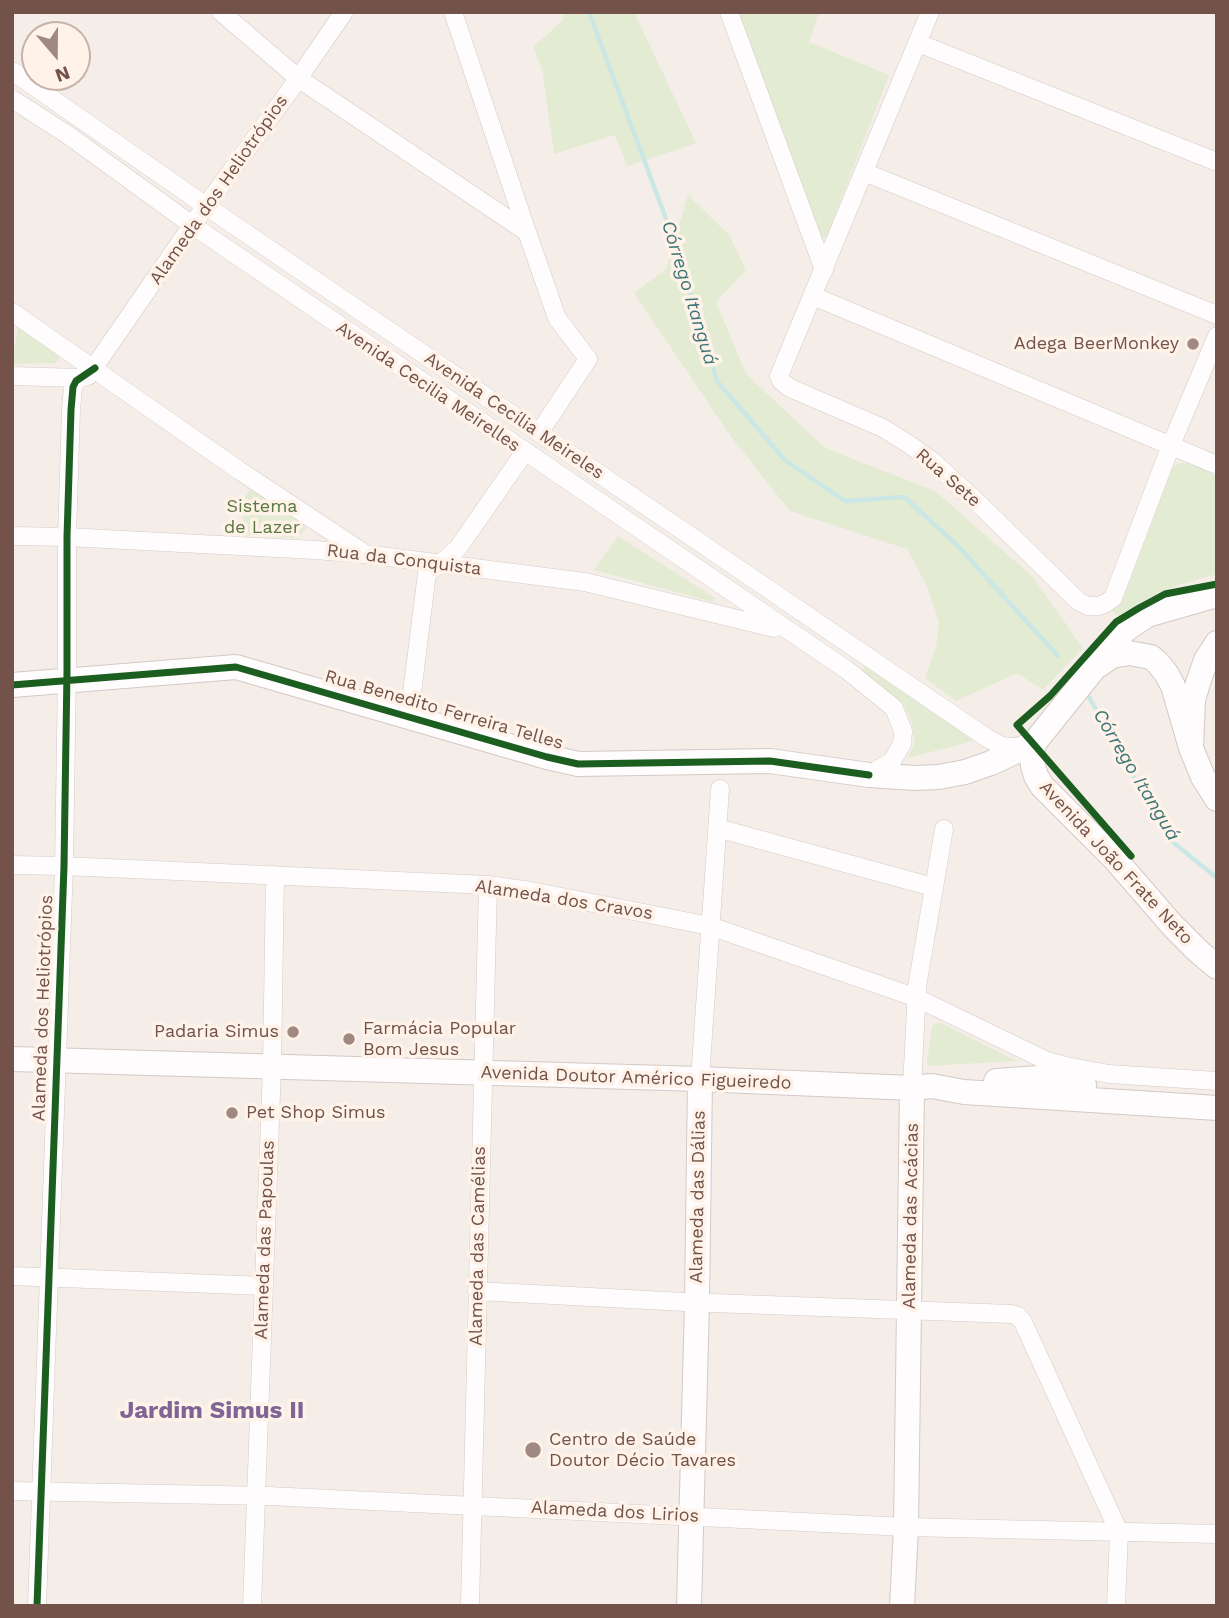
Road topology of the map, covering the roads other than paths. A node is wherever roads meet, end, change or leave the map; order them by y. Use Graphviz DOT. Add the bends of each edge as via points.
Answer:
graph roads {
  1 [pos="221,12"];
  2 [pos="344,12"];
  3 [pos="453,12"];
  4 [pos="729,12"];
  5 [pos="930,12"];
  6 [pos="918,43"];
  7 [pos="12,71"];
  8 [pos="298,78"];
  9 [pos="12,99"];
  10 [pos="1217,162"];
  11 [pos="864,172"];
  12 [pos="206,206"];
  13 [pos="192,225"];
  14 [pos="527,232"];
  15 [pos="824,270"];
  16 [pos="813,296"];
  17 [pos="12,312"];
  18 [pos="1217,315"];
  19 [pos="1217,337"];
  20 [pos="87,373"];
  21 [pos="12,376"];
  22 [pos="539,433"];
  23 [pos="1171,445"];
  24 [pos="524,453"];
  25 [pos="1217,465"];
  26 [pos="303,513"];
  27 [pos="12,536"];
  28 [pos="67,537"];
  29 [pos="315,550"];
  30 [pos="364,554"];
  31 [pos="440,564"];
  32 [pos="1217,595"];
  33 [pos="789,632"];
  34 [pos="1217,643"];
  35 [pos="860,652"];
  36 [pos="847,670"];
  37 [pos="67,680"];
  38 [pos="1083,680"];
  39 [pos="12,685"];
  40 [pos="409,717"];
  41 [pos="1028,745"];
  42 [pos="1191,748"];
  43 [pos="869,775"];
  44 [pos="720,789"];
  45 [pos="1217,799"];
  46 [pos="718,828"];
  47 [pos="944,829"];
  48 [pos="12,865"];
  49 [pos="64,866"];
  50 [pos="275,875"];
  51 [pos="488,885"];
  52 [pos="933,887"];
  53 [pos="710,926"];
  54 [pos="1208,960"];
  55 [pos="1217,978"];
  56 [pos="917,998"];
  57 [pos="12,1059"];
  58 [pos="57,1061"];
  59 [pos="272,1068"];
  60 [pos="483,1072"];
  61 [pos="700,1079"];
  62 [pos="1217,1081"];
  63 [pos="922,1087"];
  64 [pos="1217,1094"];
  65 [pos="1217,1108"];
  66 [pos="12,1276"];
  67 [pos="48,1277"];
  68 [pos="264,1286"];
  69 [pos="477,1291"];
  70 [pos="697,1303"];
  71 [pos="909,1311"];
  72 [pos="12,1491"];
  73 [pos="42,1492"];
  74 [pos="256,1496"];
  75 [pos="472,1506"];
  76 [pos="692,1516"];
  77 [pos="906,1527"];
  78 [pos="1119,1532"];
  79 [pos="1217,1534"];
  80 [pos="37,1606"];
  81 [pos="252,1606"];
  82 [pos="470,1606"];
  83 [pos="689,1606"];
  84 [pos="902,1606"];
  85 [pos="1116,1606"];
  1 -- 8 [label="street"];
  2 -- 8 [label="street, Alameda dos Heliotrópios"];
  3 -- 14 [label="street"];
  4 -- 15 [label="street"];
  5 -- 6 [label="street"];
  6 -- 10 [label="street"];
  6 -- 11 [label="street"];
  7 -- 12 [label="street, Avenida Cecília Meireles"];
  8 -- 12 [label="street, Alameda dos Heliotrópios"];
  8 -- 14 [label="street"];
  9 -- 13 [label="street, Avenida Cecilia Meirelles"];
  11 -- 15 [label="street"];
  11 -- 18 [label="street"];
  12 -- 13 [label="street, Alameda dos Heliotrópios"];
  12 -- 22 [label="street, Avenida Cecília Meireles"];
  13 -- 20 [label="street, Alameda dos Heliotrópios"];
  13 -- 24 [label="street, Avenida Cecilia Meirelles"];
  14 -- 22 [label="street" via="557,318 588,359"];
  15 -- 16 [label="street"];
  16 -- 23 [label="street"];
  16 -- 23 [label="street, Rua Sete" via="779,376 781,381 911,445 1088,606 1113,598"];
  17 -- 20 [label="street"];
  19 -- 23 [label="street"];
  20 -- 21 [label="street"];
  20 -- 26 [label="street"];
  20 -- 28 [label="street, Alameda dos Heliotrópios" via="71,410"];
  22 -- 35 [label="street, Avenida Cecília Meireles"];
  23 -- 25 [label="street"];
  24 -- 31 [label="street" via="458,548"];
  24 -- 33 [label="street, Avenida Cecilia Meirelles"];
  26 -- 29 [label="street" via="314,532"];
  26 -- 30 [label="street"];
  27 -- 28 [label="street, Rua da Conquista"];
  28 -- 29 [label="street, Rua da Conquista"];
  28 -- 37 [label="street, Alameda dos Heliotrópios"];
  29 -- 30 [label="street, Rua da Conquista"];
  30 -- 31 [label="street, Rua da Conquista"];
  31 -- 33 [label="street, Rua da Conquista" via="585,582"];
  31 -- 40 [label="street" via="427,573"];
  32 -- 38 [label="main road" via="1147,615 1125,630"];
  33 -- 36 [label="street, Avenida Cecilia Meirelles"];
  34 -- 42 [label="main road" via="1195,692"];
  35 -- 36 [label="street"];
  35 -- 41 [label="street, Avenida Cecília Meireles" via="995,743"];
  36 -- 43 [label="street, Avenida Cecilia Meirelles" via="894,708 903,731 902,744 892,761"];
  37 -- 39 [label="main road, Rua Benedito Ferreira Telles"];
  37 -- 40 [label="main road, Rua Benedito Ferreira Telles" via="236,667"];
  37 -- 49 [label="street, Alameda dos Heliotrópios"];
  38 -- 41 [label="main road"];
  38 -- 42 [label="main road" via="1111,656 1151,657 1173,686"];
  40 -- 43 [label="main road, Rua Benedito Ferreira Telles" via="578,764 770,761"];
  41 -- 43 [label="main road, Rua Benedito Ferreira Telles" via="991,763 939,777"];
  41 -- 54 [label="main road, Avenida João Frate Neto" via="1042,786"];
  42 -- 45 [label="main road"];
  44 -- 46 [label="street, Alameda das Dálias"];
  46 -- 52 [label="street"];
  46 -- 53 [label="street, Alameda das Dálias"];
  47 -- 52 [label="street, Alameda das Acácias"];
  48 -- 49 [label="street, Alameda dos Cravos"];
  49 -- 50 [label="street, Alameda dos Cravos"];
  49 -- 58 [label="street, Alameda dos Heliotrópios"];
  50 -- 51 [label="street, Alameda dos Cravos"];
  50 -- 59 [label="street, Alameda das Papoulas"];
  51 -- 53 [label="street, Alameda dos Cravos"];
  51 -- 60 [label="street, Alameda das Camélias"];
  52 -- 56 [label="street, Alameda das Acácias"];
  53 -- 56 [label="street, Alameda dos Cravos"];
  53 -- 61 [label="street, Alameda das Dálias"];
  54 -- 55 [label="street"];
  56 -- 62 [label="street, Alameda dos Cravos" via="1047,1061 1088,1071"];
  56 -- 63 [label="street, Alameda das Acácias"];
  57 -- 58 [label="main road, Avenida Doutor Américo Figueiredo"];
  58 -- 59 [label="main road, Avenida Doutor Américo Figueiredo"];
  58 -- 67 [label="street, Alameda dos Heliotrópios"];
  59 -- 60 [label="main road, Avenida Doutor Américo Figueiredo"];
  59 -- 68 [label="street, Alameda das Papoulas"];
  60 -- 61 [label="main road, Avenida Doutor Américo Figueiredo"];
  60 -- 69 [label="street, Alameda das Camélias"];
  61 -- 63 [label="main road, Avenida Doutor Américo Figueiredo"];
  61 -- 70 [label="main road, Alameda das Dálias"];
  63 -- 64 [label="main road" via="1039,1077 1118,1090"];
  63 -- 65 [label="main road, Avenida Doutor Américo Figueiredo"];
  63 -- 71 [label="main road, Alameda das Acácias"];
  66 -- 67 [label="street"];
  67 -- 68 [label="street"];
  67 -- 73 [label="street, Alameda dos Heliotrópios"];
  68 -- 74 [label="street, Alameda das Papoulas"];
  69 -- 70 [label="street"];
  69 -- 75 [label="street, Alameda das Camélias"];
  70 -- 71 [label="street"];
  70 -- 76 [label="main road, Alameda das Dálias"];
  71 -- 77 [label="main road, Alameda das Acácias"];
  71 -- 78 [label="street" via="1018,1316"];
  72 -- 73 [label="street, Alameda dos Lirios"];
  73 -- 74 [label="street, Alameda dos Lirios"];
  73 -- 80 [label="street, Alameda dos Heliotrópios"];
  74 -- 75 [label="street, Alameda dos Lirios"];
  74 -- 81 [label="street, Alameda das Papoulas"];
  75 -- 76 [label="street, Alameda dos Lirios"];
  75 -- 82 [label="street, Alameda das Camélias"];
  76 -- 77 [label="street, Alameda dos Lirios"];
  76 -- 83 [label="main road, Alameda das Dálias"];
  77 -- 78 [label="street, Alameda dos Lirios"];
  77 -- 84 [label="main road, Alameda das Acácias"];
  78 -- 79 [label="street, Alameda dos Lirios"];
  78 -- 85 [label="street"];
}
